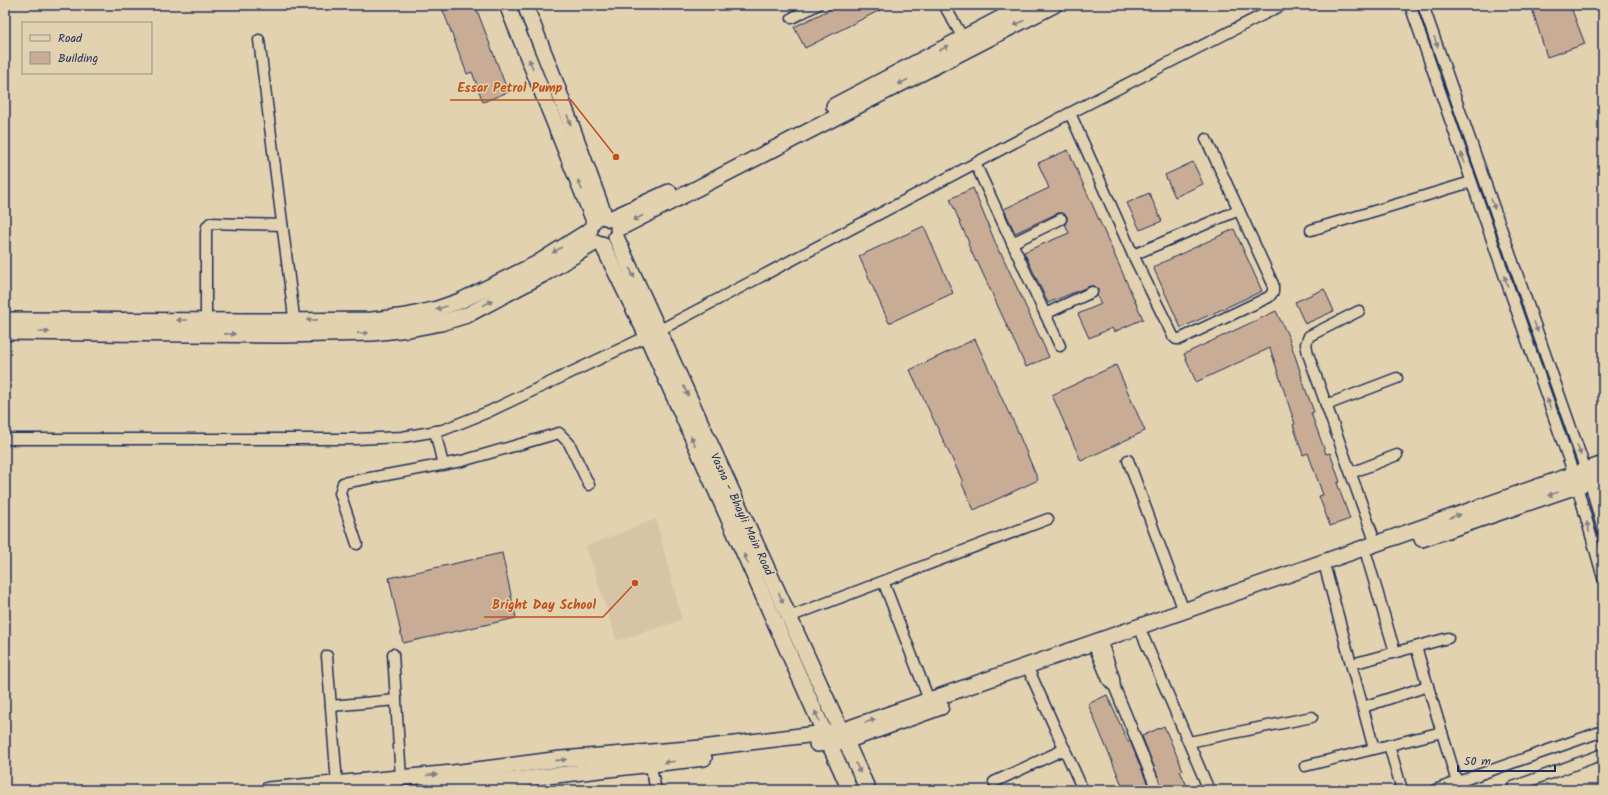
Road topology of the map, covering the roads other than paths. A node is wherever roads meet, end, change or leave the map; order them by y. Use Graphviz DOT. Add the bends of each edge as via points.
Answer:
graph roads {
  1 [pos="507,5"];
  2 [pos="525,5"];
  3 [pos="817,5"];
  4 [pos="944,5"];
  5 [pos="1024,5"];
  6 [pos="1054,5"];
  7 [pos="1282,5"];
  8 [pos="1410,5"];
  9 [pos="1423,5"];
  10 [pos="792,18"];
  11 [pos="259,40"];
  12 [pos="966,43"];
  13 [pos="1070,113"];
  14 [pos="1206,139"];
  15 [pos="975,163"];
  16 [pos="1471,182"];
  17 [pos="1239,210"];
  18 [pos="1061,219"];
  19 [pos="282,225"];
  20 [pos="604,230"];
  21 [pos="1311,230"];
  22 [pos="1012,243"];
  23 [pos="1133,255"];
  24 [pos="1092,292"];
  25 [pos="1359,311"];
  26 [pos="1045,314"];
  27 [pos="5,320"];
  28 [pos="206,320"];
  29 [pos="295,327"];
  30 [pos="5,332"];
  31 [pos="652,333"];
  32 [pos="1060,346"];
  33 [pos="1396,378"];
  34 [pos="1326,405"];
  35 [pos="434,431"];
  36 [pos="5,438"];
  37 [pos="1397,455"];
  38 [pos="1128,460"];
  39 [pos="1603,464"];
  40 [pos="443,465"];
  41 [pos="1351,473"];
  42 [pos="1586,478"];
  43 [pos="589,485"];
  44 [pos="1048,519"];
  45 [pos="1603,531"];
  46 [pos="357,544"];
  47 [pos="1376,544"];
  48 [pos="1367,557"];
  49 [pos="1326,571"];
  50 [pos="1603,578"];
  51 [pos="883,581"];
  52 [pos="1184,611"];
  53 [pos="789,617"];
  54 [pos="1141,630"];
  55 [pos="1448,638"];
  56 [pos="1416,647"];
  57 [pos="1100,649"];
  58 [pos="1395,652"];
  59 [pos="393,654"];
  60 [pos="327,656"];
  61 [pos="1352,664"];
  62 [pos="1029,670"];
  63 [pos="1428,686"];
  64 [pos="396,700"];
  65 [pos="929,700"];
  66 [pos="331,706"];
  67 [pos="1363,707"];
  68 [pos="1312,717"];
  69 [pos="1603,731"];
  70 [pos="1442,732"];
  71 [pos="844,736"];
  72 [pos="826,738"];
  73 [pos="1189,742"];
  74 [pos="1389,745"];
  75 [pos="1374,748"];
  76 [pos="1065,749"];
  77 [pos="1603,754"];
  78 [pos="649,758"];
  79 [pos="1305,766"];
  80 [pos="401,778"];
  81 [pos="994,782"];
  82 [pos="1457,782"];
  83 [pos="337,784"];
  84 [pos="1513,787"];
  85 [pos="268,790"];
  86 [pos="428,790"];
  87 [pos="656,790"];
  88 [pos="850,790"];
  89 [pos="868,790"];
  90 [pos="1083,790"];
  91 [pos="1157,790"];
  92 [pos="1209,790"];
  93 [pos="1402,790"];
  94 [pos="1435,790"];
  20 -- 1 [label="street, Vasna - Bhayli Main Road, one-way"];
  2 -- 20 [label="street, Vasna - Bhayli Main Road, one-way" via="552,73"];
  3 -- 10 [label="street"];
  4 -- 12 [label="street"];
  5 -- 12 [label="street"];
  6 -- 12 [label="street, one-way"];
  7 -- 13 [label="street"];
  16 -- 8 [label="street, one-way"];
  9 -- 42 [label="street, one-way"];
  11 -- 19 [label="street"];
  12 -- 20 [label="street" via="704,176"];
  13 -- 15 [label="street"];
  13 -- 23 [label="street"];
  14 -- 17 [label="street"];
  15 -- 22 [label="street"];
  15 -- 31 [label="street"];
  16 -- 21 [label="street"];
  42 -- 16 [label="street, one-way"];
  17 -- 23 [label="street"];
  17 -- 23 [label="street" via="1273,284 1273,292 1269,297 1180,339 1173,336"];
  18 -- 22 [label="street"];
  19 -- 28 [label="street" via="210,223 206,233"];
  19 -- 29 [label="street"];
  20 -- 29 [label="street" via="437,310 407,316"];
  20 -- 31 [label="street, Vasna - Bhayli Main Road"];
  22 -- 26 [label="street"];
  24 -- 26 [label="street"];
  25 -- 34 [label="street" via="1309,336 1306,344"];
  26 -- 32 [label="street"];
  28 -- 27 [label="street, one-way"];
  28 -- 29 [label="street"];
  30 -- 29 [label="street, one-way"];
  31 -- 35 [label="street" via="488,412 443,430"];
  31 -- 53 [label="street, Vasna - Bhayli Main Road, one-way"];
  72 -- 31 [label="street, Vasna - Bhayli Main Road, one-way"];
  33 -- 34 [label="street"];
  34 -- 41 [label="street"];
  35 -- 36 [label="street" via="402,437 356,439"];
  35 -- 40 [label="street"];
  37 -- 41 [label="street"];
  38 -- 52 [label="street"];
  39 -- 42 [label="street"];
  40 -- 43 [label="street" via="559,433 568,443"];
  40 -- 46 [label="street" via="343,483 340,493"];
  41 -- 47 [label="street"];
  42 -- 45 [label="street"];
  47 -- 42 [label="street, one-way"];
  42 -- 48 [label="street, one-way"];
  50 -- 42 [label="street, one-way"];
  44 -- 51 [label="street"];
  47 -- 52 [label="street"];
  48 -- 49 [label="street"];
  48 -- 58 [label="street"];
  49 -- 54 [label="street"];
  49 -- 61 [label="street"];
  51 -- 53 [label="street"];
  51 -- 65 [label="street"];
  52 -- 54 [label="street"];
  53 -- 71 [label="street, Vasna - Bhayli Main Road"];
  54 -- 57 [label="street"];
  54 -- 62 [label="street"];
  54 -- 73 [label="street"];
  55 -- 56 [label="street"];
  56 -- 58 [label="street"];
  56 -- 63 [label="street"];
  57 -- 62 [label="street"];
  57 -- 91 [label="street" via="1114,678 1114,688"];
  58 -- 61 [label="street"];
  59 -- 64 [label="street"];
  60 -- 66 [label="street"];
  61 -- 67 [label="street"];
  62 -- 65 [label="street"];
  62 -- 71 [label="street"];
  62 -- 76 [label="street"];
  63 -- 67 [label="street"];
  63 -- 70 [label="street"];
  64 -- 66 [label="street"];
  64 -- 80 [label="street"];
  71 -- 65 [label="street, one-way"];
  66 -- 83 [label="street"];
  67 -- 75 [label="street"];
  68 -- 73 [label="street"];
  69 -- 82 [label="street"];
  70 -- 74 [label="street"];
  70 -- 82 [label="street"];
  71 -- 72 [label="street"];
  71 -- 89 [label="street, Vasna - Bhayli Main Road, one-way"];
  72 -- 78 [label="street"];
  72 -- 88 [label="street, Vasna - Bhayli Main Road"];
  73 -- 92 [label="street"];
  74 -- 75 [label="street"];
  74 -- 93 [label="street"];
  75 -- 79 [label="street"];
  76 -- 81 [label="street"];
  76 -- 90 [label="street"];
  77 -- 84 [label="street"];
  80 -- 78 [label="street, one-way" via="561,760"];
  78 -- 86 [label="street"];
  78 -- 87 [label="street"];
  80 -- 83 [label="street"];
  82 -- 94 [label="street"];
  83 -- 85 [label="street"];
}
